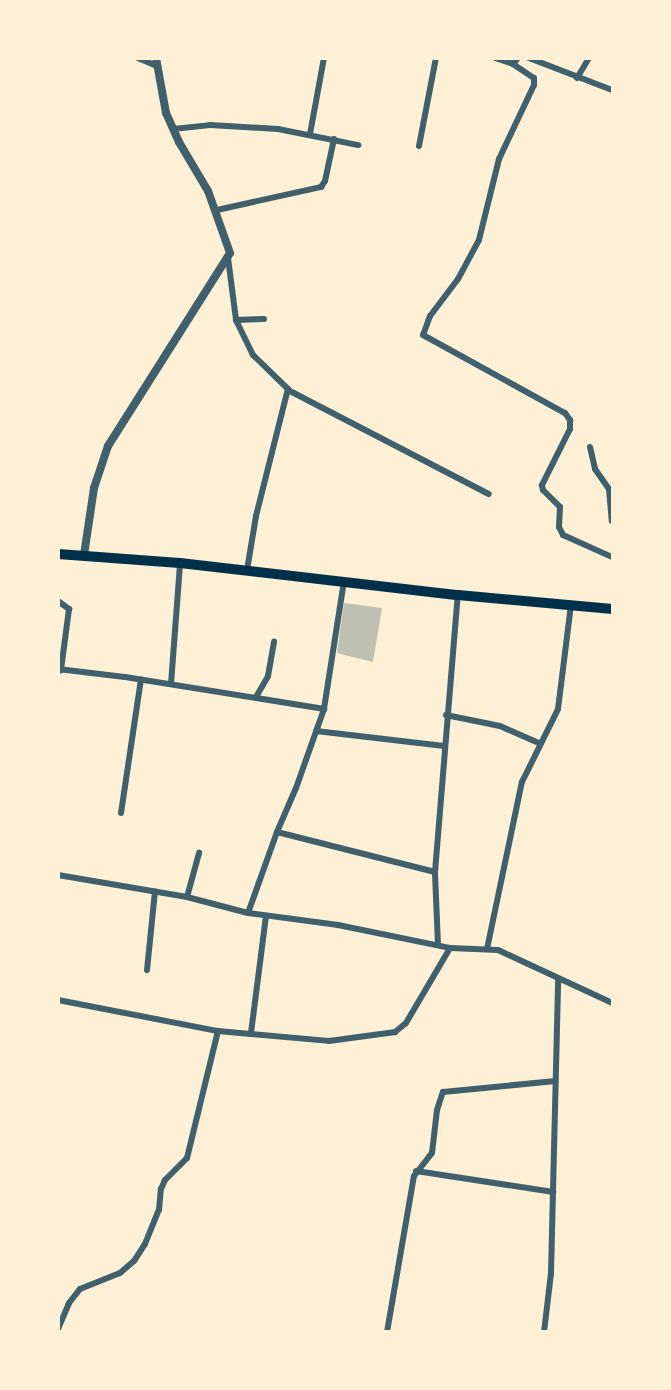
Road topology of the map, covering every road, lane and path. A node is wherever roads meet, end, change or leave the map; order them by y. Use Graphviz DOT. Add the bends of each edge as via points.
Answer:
graph roads {
  1 [pos="138,58"];
  2 [pos="324,58"];
  3 [pos="436,58"];
  4 [pos="495,58"];
  5 [pos="529,58"];
  6 [pos="589,58"];
  7 [pos="515,61"];
  8 [pos="156,62"];
  9 [pos="577,78"];
  10 [pos="612,90"];
  11 [pos="173,129"];
  12 [pos="310,134"];
  13 [pos="334,139"];
  14 [pos="358,145"];
  15 [pos="419,146"];
  16 [pos="217,210"];
  17 [pos="226,260"];
  18 [pos="264,319"];
  19 [pos="236,320"];
  20 [pos="287,393"];
  21 [pos="590,447"];
  22 [pos="489,494"];
  23 [pos="612,520"];
  24 [pos="58,554"];
  25 [pos="84,555"];
  26 [pos="612,557"];
  27 [pos="180,563"];
  28 [pos="247,570"];
  29 [pos="344,581"];
  30 [pos="458,595"];
  31 [pos="58,601"];
  32 [pos="571,605"];
  33 [pos="612,609"];
  34 [pos="274,642"];
  35 [pos="60,670"];
  36 [pos="141,679"];
  37 [pos="171,684"];
  38 [pos="256,697"];
  39 [pos="324,709"];
  40 [pos="446,715"];
  41 [pos="316,731"];
  42 [pos="539,743"];
  43 [pos="444,746"];
  44 [pos="121,813"];
  45 [pos="277,832"];
  46 [pos="199,853"];
  47 [pos="435,872"];
  48 [pos="58,875"];
  49 [pos="155,891"];
  50 [pos="187,897"];
  51 [pos="249,913"];
  52 [pos="266,916"];
  53 [pos="438,945"];
  54 [pos="450,948"];
  55 [pos="487,949"];
  56 [pos="147,970"];
  57 [pos="558,980"];
  58 [pos="58,1000"];
  59 [pos="612,1003"];
  60 [pos="218,1031"];
  61 [pos="251,1033"];
  62 [pos="555,1081"];
  63 [pos="416,1171"];
  64 [pos="553,1192"];
  65 [pos="58,1329"];
  66 [pos="387,1332"];
  67 [pos="544,1332"];
  1 -- 8 [label="street"];
  2 -- 12 [label="street"];
  3 -- 15 [label="street"];
  4 -- 7 [label="street"];
  5 -- 9 [label="street"];
  6 -- 9 [label="street"];
  7 -- 26 [label="street" via="534,78 534,86 499,159 475,248 430,316 423,335 565,413 570,429 543,490 560,507 559,526 563,535"];
  8 -- 11 [label="street"];
  9 -- 10 [label="street"];
  11 -- 12 [label="street" via="210,125"];
  11 -- 16 [label="street"];
  12 -- 13 [label="street"];
  13 -- 14 [label="street"];
  13 -- 16 [label="street" via="321,187"];
  16 -- 17 [label="street" via="230,247"];
  17 -- 19 [label="street"];
  17 -- 25 [label="street" via="108,446 94,488"];
  18 -- 19 [label="street"];
  19 -- 20 [label="street" via="253,355"];
  20 -- 22 [label="street"];
  20 -- 28 [label="street" via="252,533"];
  21 -- 23 [label="street" via="595,469 609,489"];
  24 -- 25 [label="highway"];
  25 -- 27 [label="highway"];
  27 -- 28 [label="highway"];
  27 -- 37 [label="street"];
  28 -- 29 [label="highway"];
  29 -- 30 [label="highway"];
  29 -- 39 [label="street"];
  30 -- 32 [label="highway"];
  30 -- 40 [label="street"];
  31 -- 35 [label="street" via="69,609"];
  32 -- 33 [label="highway"];
  32 -- 42 [label="street" via="558,709"];
  34 -- 38 [label="street" via="268,676"];
  35 -- 36 [label="street"];
  36 -- 37 [label="street"];
  36 -- 44 [label="street"];
  37 -- 38 [label="street"];
  38 -- 39 [label="street"];
  39 -- 41 [label="street"];
  40 -- 42 [label="street" via="500,726"];
  40 -- 43 [label="street"];
  41 -- 43 [label="street"];
  41 -- 45 [label="street"];
  42 -- 55 [label="street" via="522,782"];
  43 -- 47 [label="street"];
  45 -- 47 [label="street"];
  45 -- 51 [label="street"];
  46 -- 50 [label="street"];
  47 -- 53 [label="street"];
  48 -- 49 [label="street"];
  49 -- 50 [label="street"];
  49 -- 56 [label="street"];
  50 -- 51 [label="street"];
  51 -- 52 [label="street"];
  52 -- 53 [label="street" via="338,925"];
  52 -- 61 [label="street"];
  53 -- 54 [label="street"];
  54 -- 55 [label="street"];
  54 -- 61 [label="street" via="406,1023 395,1032 329,1041"];
  55 -- 57 [label="street" via="518,958"];
  57 -- 59 [label="street"];
  57 -- 62 [label="street"];
  58 -- 60 [label="street"];
  60 -- 61 [label="street"];
  60 -- 65 [label="street" via="187,1158 165,1180 159,1210 145,1245 120,1273 80,1289"];
  62 -- 63 [label="street" via="444,1091 437,1110 432,1153"];
  62 -- 64 [label="street"];
  63 -- 64 [label="street"];
  63 -- 66 [label="street"];
  64 -- 67 [label="street" via="551,1273"];
}
